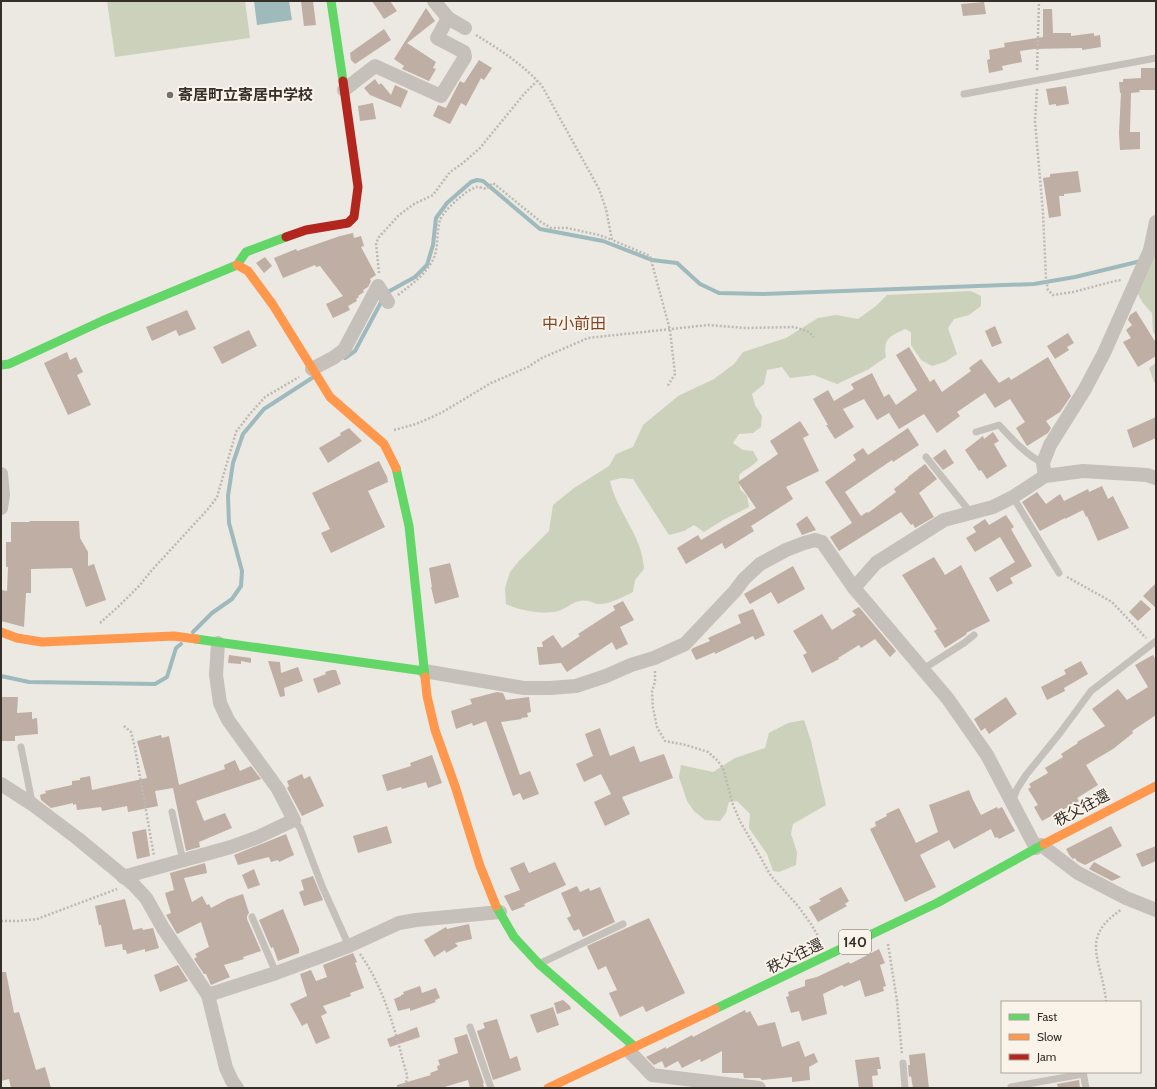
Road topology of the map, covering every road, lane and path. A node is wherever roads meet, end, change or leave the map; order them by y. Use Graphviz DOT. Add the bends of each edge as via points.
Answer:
graph roads {
  1 [pos="331,1"];
  2 [pos="434,1"];
  3 [pos="1039,1"];
  4 [pos="448,18"];
  5 [pos="465,28"];
  6 [pos="1156,58"];
  7 [pos="537,80"];
  8 [pos="1037,80"];
  9 [pos="344,90"];
  10 [pos="964,94"];
  11 [pos="1156,222"];
  12 [pos="612,240"];
  13 [pos="237,264"];
  14 [pos="1137,280"];
  15 [pos="378,286"];
  16 [pos="388,302"];
  17 [pos="670,330"];
  18 [pos="814,337"];
  19 [pos="1,365"];
  20 [pos="312,369"];
  21 [pos="667,387"];
  22 [pos="372,432"];
  23 [pos="976,432"];
  24 [pos="926,457"];
  25 [pos="1044,469"];
  26 [pos="1,474"];
  27 [pos="1156,478"];
  28 [pos="1013,497"];
  29 [pos="1,508"];
  30 [pos="971,513"];
  31 [pos="1059,573"];
  32 [pos="854,588"];
  33 [pos="97,626"];
  34 [pos="1,632"];
  35 [pos="974,635"];
  36 [pos="218,642"];
  37 [pos="1154,643"];
  38 [pos="654,658"];
  39 [pos="923,669"];
  40 [pos="424,671"];
  41 [pos="124,726"];
  42 [pos="21,747"];
  43 [pos="1,784"];
  44 [pos="1156,786"];
  45 [pos="1012,802"];
  46 [pos="32,804"];
  47 [pos="172,812"];
  48 [pos="294,820"];
  49 [pos="1038,847"];
  50 [pos="183,861"];
  51 [pos="157,868"];
  52 [pos="128,881"];
  53 [pos="1133,902"];
  54 [pos="1156,910"];
  55 [pos="500,912"];
  56 [pos="252,917"];
  57 [pos="1,921"];
  58 [pos="624,924"];
  59 [pos="884,928"];
  60 [pos="351,945"];
  61 [pos="829,955"];
  62 [pos="539,964"];
  63 [pos="276,973"];
  64 [pos="208,995"];
  65 [pos="1106,1001"];
  66 [pos="470,1027"];
  67 [pos="632,1049"];
  68 [pos="903,1063"];
  69 [pos="1083,1073"];
  70 [pos="1011,1087"];
  71 [pos="237,1088"];
  72 [pos="401,1088"];
  73 [pos="491,1088"];
  74 [pos="548,1088"];
  75 [pos="759,1088"];
  76 [pos="905,1088"];
  77 [pos="1086,1088"];
  1 -- 9 [label="main road"];
  2 -- 4 [label="street"];
  3 -- 8 [label="path"];
  4 -- 5 [label="street"];
  4 -- 9 [label="street" via="437,38 464,52 466,57 441,96 375,66"];
  5 -- 7 [label="path" via="497,48"];
  6 -- 8 [label="lane"];
  7 -- 12 [label="path" via="599,190"];
  7 -- 15 [label="path" via="480,148 450,172 433,195 398,215 379,237 376,243 379,264"];
  8 -- 10 [label="lane"];
  8 -- 14 [label="path" via="1035,121 1048,290 1053,295 1115,281"];
  9 -- 13 [label="main road" via="358,186 354,217 348,222 306,230 246,252"];
  11 -- 14 [label="street" via="1150,250"];
  12 -- 16 [label="path" via="573,229 552,228 540,222 493,183 486,189 476,187 446,210 440,219 434,258 426,272"];
  12 -- 17 [label="path" via="650,256"];
  13 -- 19 [label="main road" via="102,321 9,364"];
  13 -- 20 [label="main road" via="248,271 273,304"];
  14 -- 25 [label="street" via="1104,353 1050,446"];
  15 -- 16 [label="street"];
  15 -- 20 [label="street" via="344,350"];
  17 -- 18 [label="path" via="708,325 746,328 794,327 809,332"];
  17 -- 21 [label="path" via="674,374"];
  17 -- 22 [label="path" via="588,338 491,383 416,424 392,431"];
  20 -- 22 [label="main road" via="330,397"];
  20 -- 33 [label="path" via="265,397 248,415 236,432 217,497 139,586"];
  22 -- 40 [label="main road" via="384,444 396,466 408,518"];
  23 -- 25 [label="lane" via="999,425"];
  24 -- 30 [label="lane"];
  25 -- 27 [label="street"];
  25 -- 28 [label="street"];
  26 -- 29 [label="street"];
  28 -- 30 [label="street" via="993,507"];
  28 -- 31 [label="lane"];
  30 -- 32 [label="street" via="944,520 876,563"];
  31 -- 37 [label="path" via="1112,602"];
  32 -- 38 [label="street" via="822,542 804,542 760,564 685,644"];
  32 -- 39 [label="street"];
  34 -- 36 [label="main road" via="17,638 42,642 81,642 158,636"];
  35 -- 39 [label="lane"];
  36 -- 40 [label="main road"];
  36 -- 48 [label="street" via="216,675 220,703 228,720 278,789"];
  37 -- 45 [label="lane" via="1091,691 1026,775 1017,788"];
  38 -- 40 [label="street" via="576,686 550,688 524,688"];
  38 -- 61 [label="path" via="653,708 657,727 665,741 708,752 718,760 740,821 771,876 798,906"];
  39 -- 45 [label="street" via="948,698 987,755"];
  40 -- 55 [label="main road" via="435,730 480,866"];
  41 -- 51 [label="path" via="131,732 135,748"];
  42 -- 46 [label="lane"];
  43 -- 46 [label="street"];
  44 -- 49 [label="main road, 秩父往還 / 140"];
  45 -- 49 [label="street"];
  46 -- 52 [label="street" via="78,838"];
  47 -- 50 [label="lane"];
  48 -- 50 [label="street" via="231,847"];
  48 -- 60 [label="lane" via="300,828 322,886"];
  49 -- 53 [label="street" via="1078,873"];
  49 -- 59 [label="main road, 秩父往還 / 140" via="937,903"];
  50 -- 51 [label="street"];
  51 -- 52 [label="street"];
  52 -- 57 [label="path" via="37,919"];
  52 -- 64 [label="street" via="146,898"];
  53 -- 54 [label="street"];
  53 -- 65 [label="path" via="1110,917 1097,937 1096,951"];
  55 -- 60 [label="street" via="398,923"];
  55 -- 62 [label="main road" via="514,937"];
  56 -- 63 [label="lane"];
  58 -- 62 [label="lane"];
  59 -- 61 [label="main road, 秩父往還 / 140"];
  59 -- 68 [label="path" via="897,1001"];
  60 -- 63 [label="street"];
  60 -- 72 [label="path" via="369,967 386,1006 407,1078"];
  61 -- 67 [label="main road, 秩父往還 / 140"];
  62 -- 67 [label="main road" via="615,1028"];
  63 -- 64 [label="street"];
  64 -- 71 [label="street" via="226,1068"];
  66 -- 73 [label="lane"];
  67 -- 74 [label="main road, 秩父往還 / 140"];
  67 -- 75 [label="street" via="652,1074"];
  68 -- 76 [label="lane"];
  69 -- 70 [label="lane"];
  69 -- 77 [label="lane"];
}
